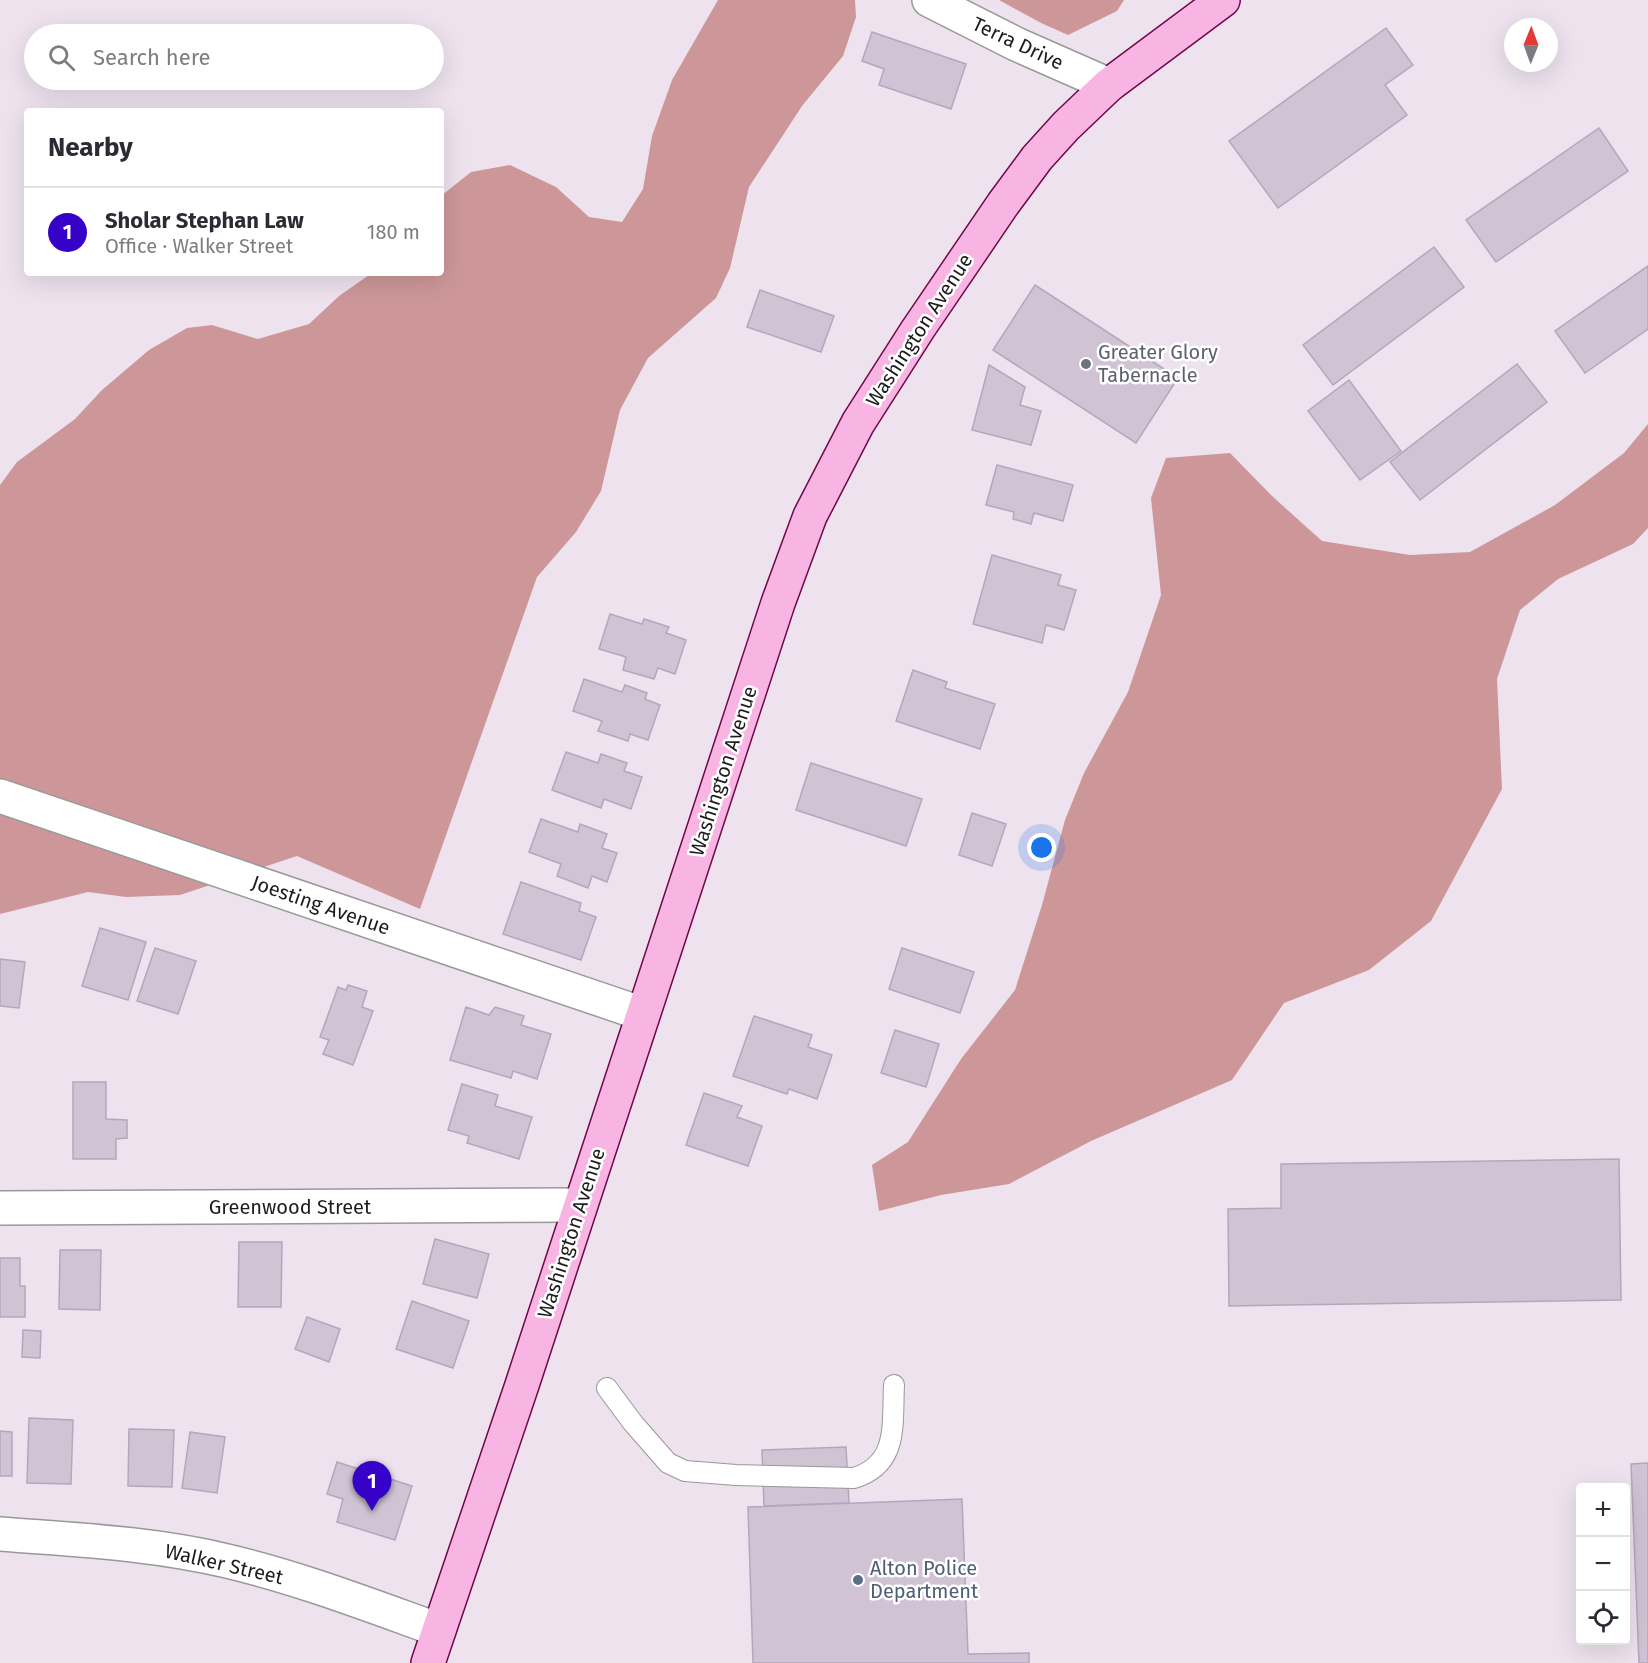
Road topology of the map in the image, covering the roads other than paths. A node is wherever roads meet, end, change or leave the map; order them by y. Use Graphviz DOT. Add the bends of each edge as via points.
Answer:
graph roads {
  1 [pos="929,0"];
  2 [pos="1222,0"];
  3 [pos="1109,85"];
  4 [pos="0,796"];
  5 [pos="643,1014"];
  6 [pos="579,1205"];
  7 [pos="0,1208"];
  8 [pos="894,1385"];
  9 [pos="607,1388"];
  10 [pos="0,1534"];
  11 [pos="439,1630"];
  12 [pos="428,1663"];
  1 -- 3 [label="street, Terra Drive"];
  2 -- 3 [label="main road, Washington Avenue"];
  3 -- 5 [label="main road, Washington Avenue" via="1037,158 1003,204 858,423 815,507 778,603"];
  4 -- 5 [label="street, Joesting Avenue"];
  5 -- 6 [label="main road, Washington Avenue"];
  6 -- 7 [label="street, Greenwood Street"];
  6 -- 11 [label="main road, Washington Avenue"];
  8 -- 9 [label="lane" via="892,1436 887,1455 876,1468 854,1478 685,1472 668,1463"];
  10 -- 11 [label="street, Walker Street" via="124,1544 227,1561 320,1587"];
  11 -- 12 [label="main road, Washington Avenue"];
}
